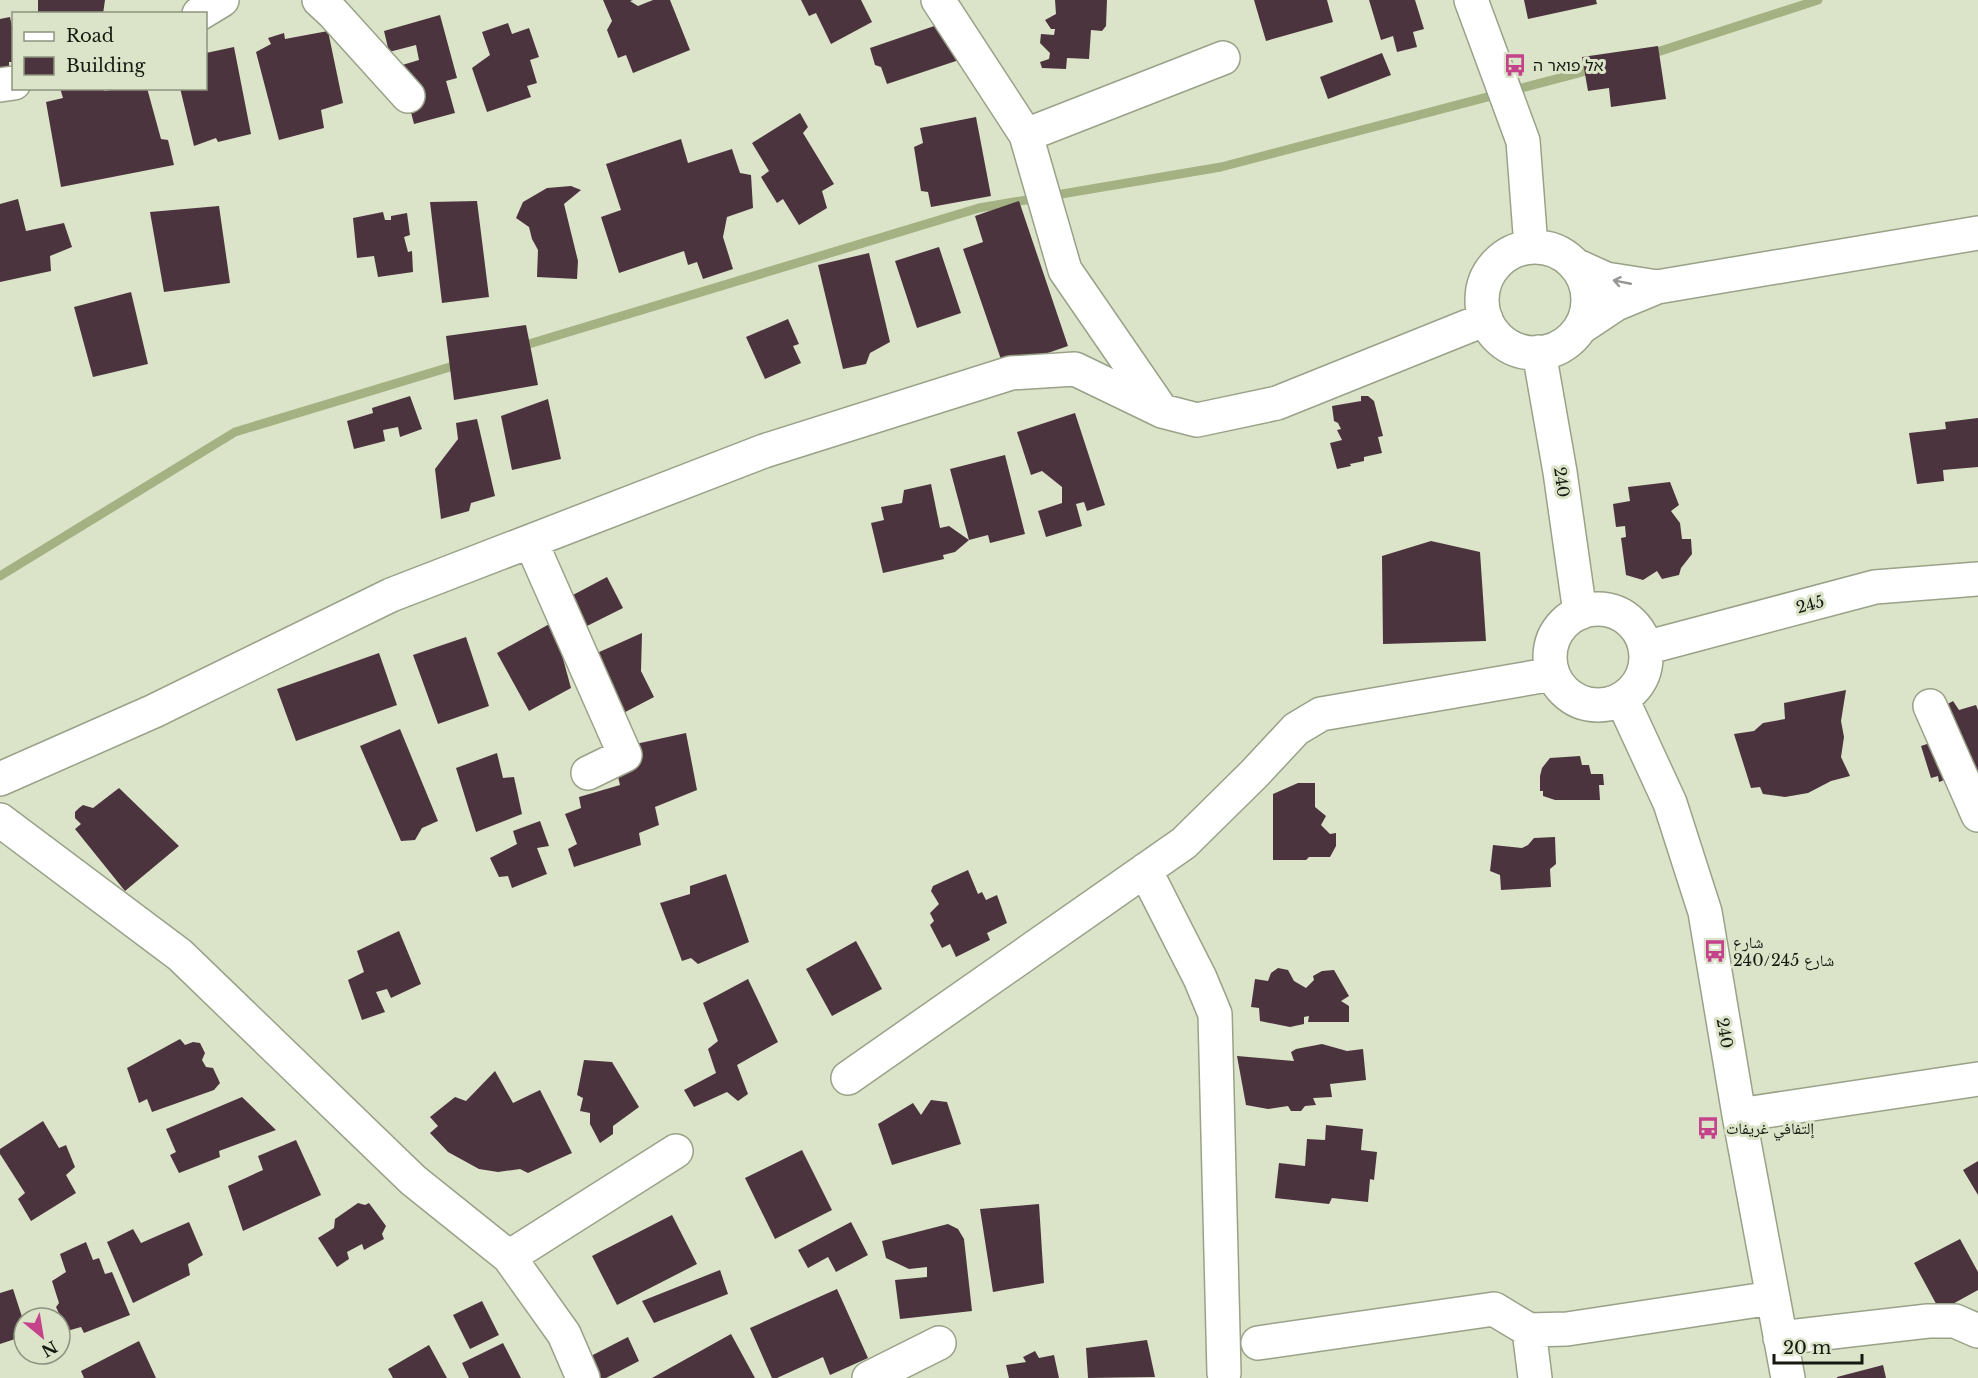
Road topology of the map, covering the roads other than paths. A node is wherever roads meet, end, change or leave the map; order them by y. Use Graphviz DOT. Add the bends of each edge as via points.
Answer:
graph roads {
  1 [pos="222,0"];
  2 [pos="319,0"];
  3 [pos="938,0"];
  4 [pos="1472,0"];
  5 [pos="202,12"];
  6 [pos="1223,58"];
  7 [pos="408,96"];
  8 [pos="1026,135"];
  9 [pos="1978,232"];
  10 [pos="1531,247"];
  11 [pos="1575,265"];
  12 [pos="1657,287"];
  13 [pos="1486,320"];
  14 [pos="1580,327"];
  15 [pos="1539,352"];
  16 [pos="1162,411"];
  17 [pos="531,542"];
  18 [pos="1978,579"];
  19 [pos="1580,613"];
  20 [pos="1645,648"];
  21 [pos="1553,674"];
  22 [pos="1622,699"];
  23 [pos="1930,706"];
  24 [pos="588,773"];
  25 [pos="0,779"];
  26 [pos="1978,815"];
  27 [pos="0,820"];
  28 [pos="1144,870"];
  29 [pos="848,1078"];
  30 [pos="1978,1079"];
  31 [pos="1739,1115"];
  32 [pos="676,1151"];
  33 [pos="508,1257"];
  34 [pos="1772,1298"];
  35 [pos="1530,1330"];
  36 [pos="1978,1331"];
  37 [pos="1780,1338"];
  38 [pos="939,1343"];
  39 [pos="1258,1343"];
  40 [pos="1224,1373"];
  41 [pos="583,1378"];
  42 [pos="869,1378"];
  43 [pos="1535,1378"];
  44 [pos="1788,1378"];
  1 -- 5 [label="street"];
  2 -- 7 [label="street"];
  3 -- 8 [label="street"];
  4 -- 10 [label="street" via="1523,141"];
  6 -- 8 [label="street"];
  8 -- 16 [label="street" via="1065,270"];
  9 -- 12 [label="street"];
  10 -- 11 [label="street" via="1563,254"];
  10 -- 13 [label="street" via="1500,260 1490,272 1482,304"];
  12 -- 11 [label="street, one-way" via="1606,279"];
  11 -- 14 [label="street" via="1588,295 1587,312"];
  12 -- 14 [label="street" via="1617,304"];
  13 -- 15 [label="street" via="1507,345"];
  13 -- 16 [label="street" via="1277,403 1197,420"];
  14 -- 15 [label="street" via="1570,340"];
  15 -- 19 [label="street, 240"];
  16 -- 17 [label="street" via="1075,369 1011,373 764,451"];
  17 -- 24 [label="street" via="625,755"];
  17 -- 25 [label="street" via="391,595 154,711"];
  18 -- 20 [label="street, 245" via="1875,587"];
  19 -- 20 [label="street" via="1607,610 1620,615 1632,623"];
  19 -- 21 [label="street" via="1567,620 1551,645"];
  20 -- 22 [label="street" via="1645,665 1639,680"];
  21 -- 22 [label="street" via="1571,697 1585,703 1600,705"];
  21 -- 28 [label="street" via="1321,714 1296,729 1184,843"];
  22 -- 31 [label="street, 240" via="1670,803 1705,912"];
  23 -- 26 [label="street"];
  27 -- 33 [label="street" via="180,956 413,1180"];
  28 -- 29 [label="street"];
  28 -- 40 [label="street" via="1215,1014"];
  30 -- 31 [label="street"];
  31 -- 34 [label="street, 240"];
  32 -- 33 [label="street"];
  33 -- 41 [label="street" via="564,1334"];
  34 -- 35 [label="street" via="1567,1329"];
  34 -- 37 [label="street, 240"];
  35 -- 39 [label="street" via="1494,1310"];
  35 -- 43 [label="street"];
  36 -- 37 [label="street" via="1954,1321 1928,1321"];
  37 -- 44 [label="street, 240"];
  38 -- 42 [label="street"];
}
